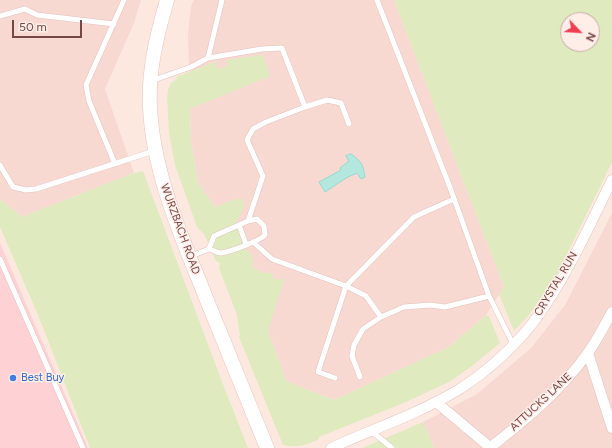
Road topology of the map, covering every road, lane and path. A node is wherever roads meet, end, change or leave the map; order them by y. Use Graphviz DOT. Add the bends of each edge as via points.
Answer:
graph roads {
  1 [pos="124,0"];
  2 [pos="168,0"];
  3 [pos="222,0"];
  4 [pos="377,0"];
  5 [pos="0,16"];
  6 [pos="114,24"];
  7 [pos="208,58"];
  8 [pos="150,81"];
  9 [pos="305,107"];
  10 [pos="349,124"];
  11 [pos="155,150"];
  12 [pos="115,164"];
  13 [pos="0,165"];
  14 [pos="611,184"];
  15 [pos="454,199"];
  16 [pos="248,221"];
  17 [pos="239,225"];
  18 [pos="254,242"];
  19 [pos="246,244"];
  20 [pos="209,249"];
  21 [pos="190,257"];
  22 [pos="0,259"];
  23 [pos="346,286"];
  24 [pos="489,296"];
  25 [pos="612,312"];
  26 [pos="381,318"];
  27 [pos="513,344"];
  28 [pos="588,353"];
  29 [pos="360,377"];
  30 [pos="335,378"];
  31 [pos="436,402"];
  32 [pos="612,428"];
  33 [pos="370,431"];
  34 [pos="83,448"];
  35 [pos="267,448"];
  36 [pos="331,448"];
  37 [pos="392,448"];
  38 [pos="491,448"];
  1 -- 6 [label="lane"];
  2 -- 8 [label="main road, WURZBACH ROAD" via="156,40"];
  3 -- 7 [label="lane"];
  4 -- 15 [label="lane"];
  5 -- 6 [label="lane" via="25,9 37,15"];
  6 -- 12 [label="lane" via="86,85 89,101"];
  7 -- 8 [label="lane" via="191,67"];
  7 -- 9 [label="lane" via="282,48"];
  8 -- 11 [label="main road, WURZBACH ROAD"];
  9 -- 10 [label="lane" via="327,100 341,103"];
  9 -- 16 [label="lane" via="253,129 247,140 263,176"];
  11 -- 12 [label="lane"];
  11 -- 21 [label="main road, WURZBACH ROAD" via="163,184"];
  12 -- 13 [label="lane" via="26,190 13,187"];
  14 -- 27 [label="street, CRYSTAL RUN" via="553,294 537,318"];
  15 -- 23 [label="lane" via="414,217"];
  15 -- 24 [label="lane"];
  16 -- 17 [label="lane"];
  16 -- 18 [label="lane" via="261,222 265,230 265,235"];
  17 -- 19 [label="lane"];
  17 -- 20 [label="lane" via="214,236"];
  18 -- 19 [label="lane"];
  18 -- 23 [label="lane" via="272,259"];
  19 -- 20 [label="lane" via="220,253"];
  20 -- 21 [label="lane"];
  21 -- 35 [label="main road, WURZBACH ROAD"];
  22 -- 34 [label="lane"];
  23 -- 26 [label="lane" via="366,296"];
  23 -- 30 [label="lane" via="318,372"];
  24 -- 26 [label="lane" via="445,307 404,307"];
  24 -- 27 [label="lane"];
  25 -- 28 [label="street, ATTUCKS LANE"];
  26 -- 29 [label="lane" via="363,329 354,345 352,356"];
  27 -- 31 [label="street, CRYSTAL RUN" via="492,365"];
  28 -- 32 [label="street"];
  28 -- 38 [label="street, ATTUCKS LANE" via="558,388"];
  31 -- 33 [label="street, CRYSTAL RUN"];
  31 -- 38 [label="street"];
  33 -- 36 [label="street, CRYSTAL RUN"];
  33 -- 37 [label="lane"];
}
